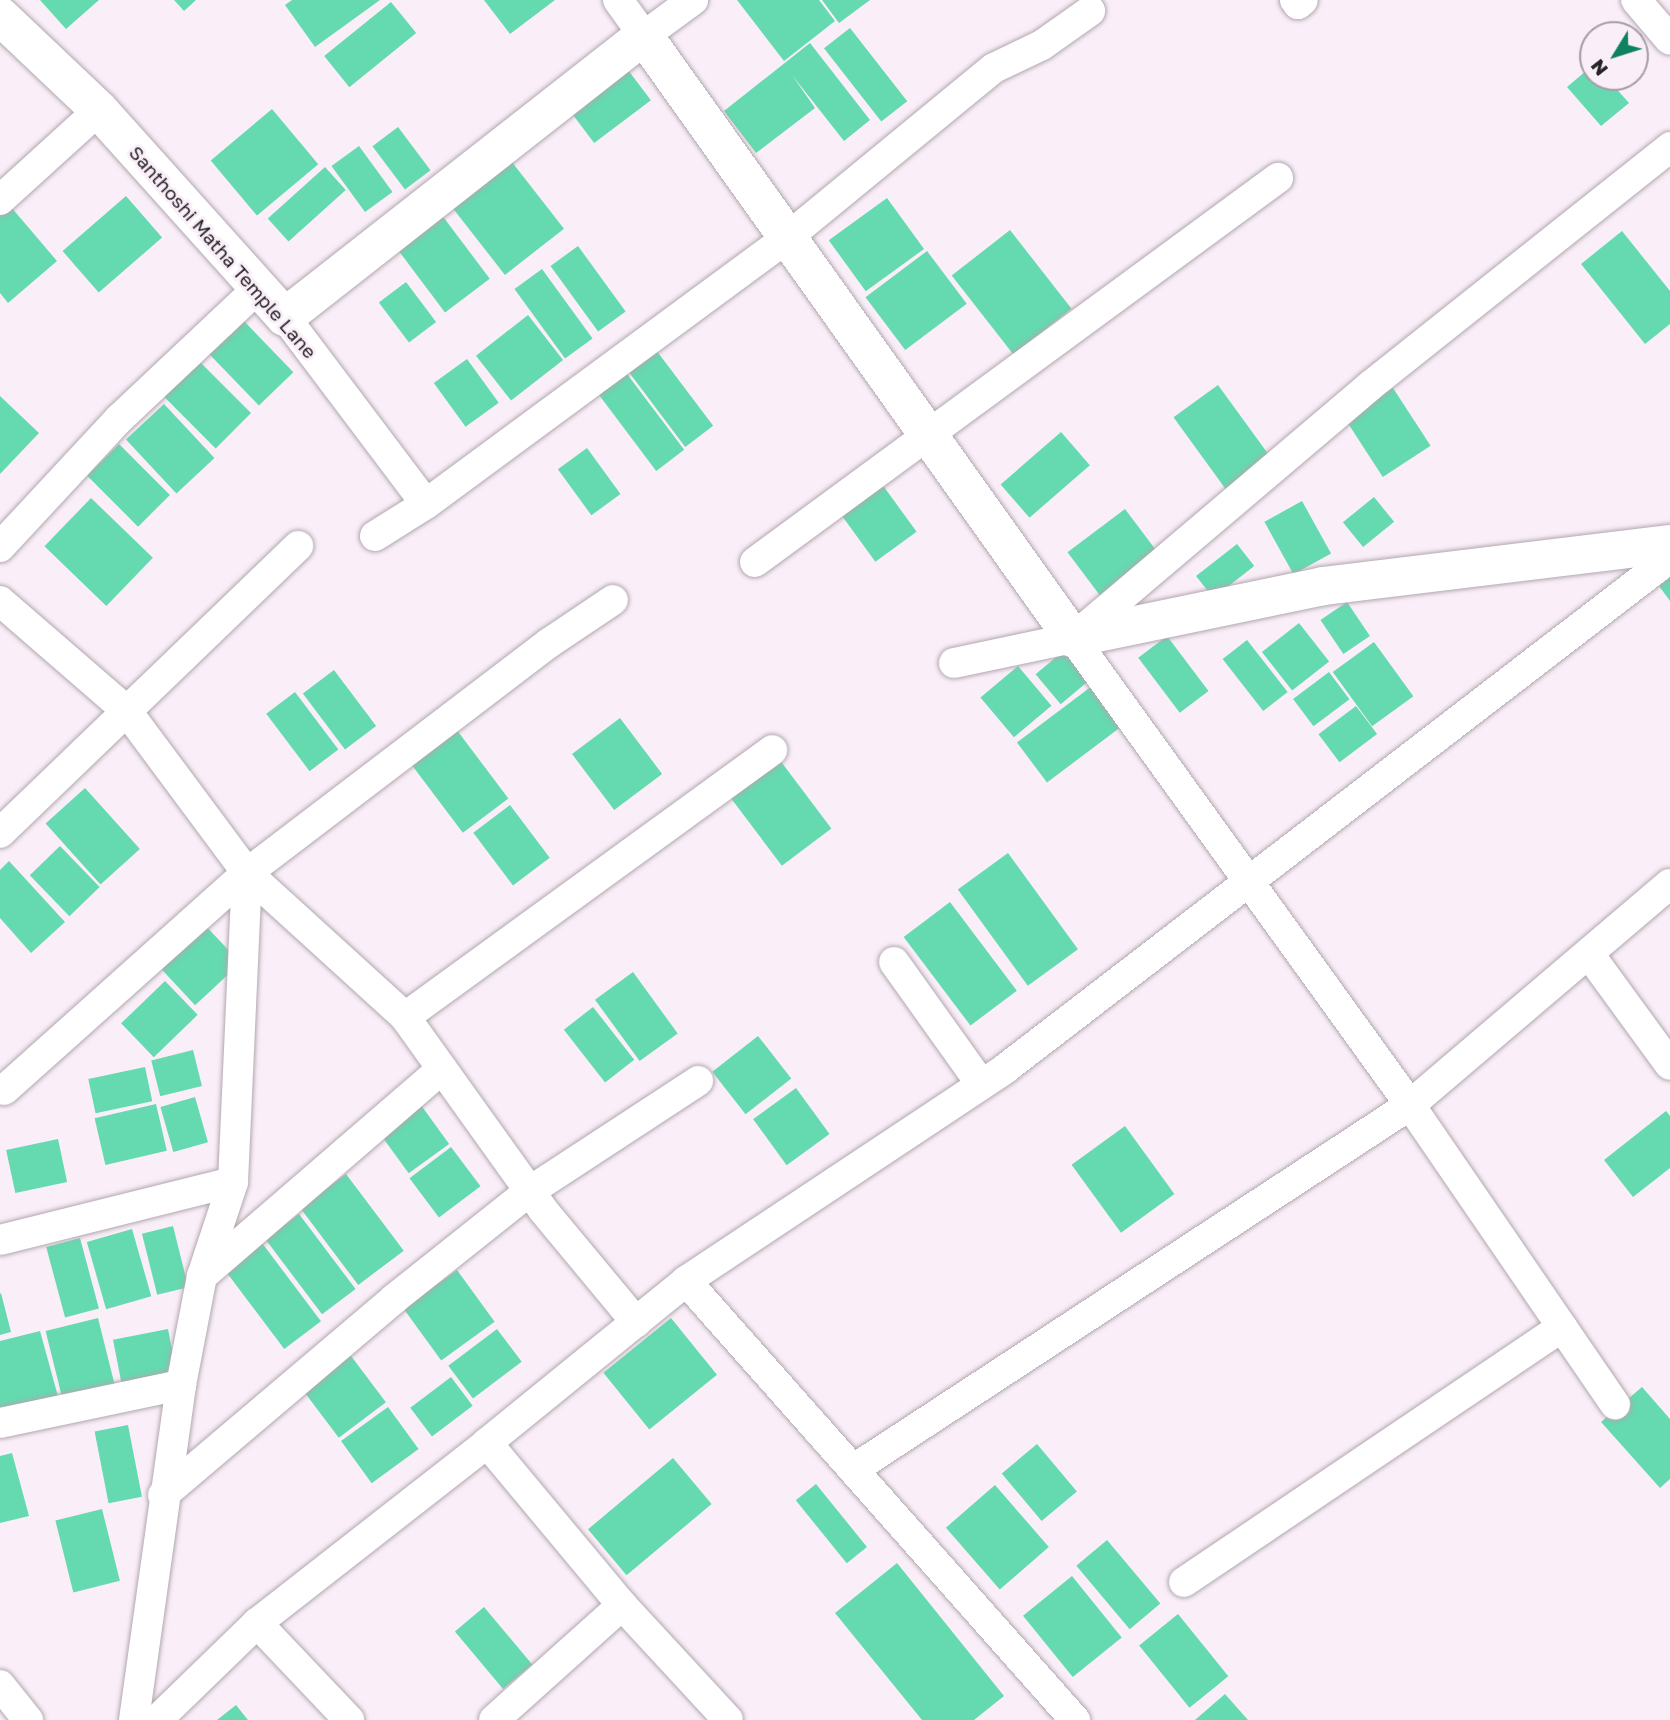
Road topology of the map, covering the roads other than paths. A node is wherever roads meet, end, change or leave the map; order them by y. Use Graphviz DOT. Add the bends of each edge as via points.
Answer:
graph roads {
  1 [pos="618,0"];
  2 [pos="693,0"];
  3 [pos="1295,0"];
  4 [pos="1303,0"];
  5 [pos="1636,0"];
  6 [pos="1090,11"];
  7 [pos="0,16"];
  8 [pos="1668,32"];
  9 [pos="644,36"];
  10 [pos="99,110"];
  11 [pos="1670,147"];
  12 [pos="1278,178"];
  13 [pos="0,200"];
  14 [pos="788,237"];
  15 [pos="259,287"];
  16 [pos="285,317"];
  17 [pos="930,435"];
  18 [pos="426,504"];
  19 [pos="375,536"];
  20 [pos="1670,544"];
  21 [pos="298,546"];
  22 [pos="0,547"];
  23 [pos="1670,558"];
  24 [pos="755,562"];
  25 [pos="613,600"];
  26 [pos="0,601"];
  27 [pos="1073,638"];
  28 [pos="954,663"];
  29 [pos="126,710"];
  30 [pos="772,750"];
  31 [pos="0,833"];
  32 [pos="247,873"];
  33 [pos="1249,881"];
  34 [pos="1670,884"];
  35 [pos="1589,954"];
  36 [pos="894,962"];
  37 [pos="405,1017"];
  38 [pos="1670,1065"];
  39 [pos="442,1069"];
  40 [pos="698,1081"];
  41 [pos="981,1084"];
  42 [pos="4,1090"];
  43 [pos="1410,1105"];
  44 [pos="233,1182"];
  45 [pos="530,1191"];
  46 [pos="0,1240"];
  47 [pos="202,1276"];
  48 [pos="686,1281"];
  49 [pos="636,1322"];
  50 [pos="1562,1327"];
  51 [pos="181,1385"];
  52 [pos="1615,1404"];
  53 [pos="0,1423"];
  54 [pos="487,1443"];
  55 [pos="854,1469"];
  56 [pos="163,1495"];
  57 [pos="1184,1582"];
  58 [pos="622,1605"];
  59 [pos="257,1623"];
  60 [pos="0,1685"];
  61 [pos="28,1720"];
  62 [pos="134,1720"];
  63 [pos="157,1720"];
  64 [pos="349,1720"];
  65 [pos="494,1720"];
  66 [pos="728,1720"];
  67 [pos="1076,1720"];
  1 -- 9 [label="street"];
  2 -- 9 [label="street"];
  3 -- 4 [label="street" via="1298,4"];
  5 -- 8 [label="street"];
  6 -- 14 [label="street" via="1042,46 994,68"];
  7 -- 10 [label="street, Santhoshi Matha Temple Lane"];
  9 -- 14 [label="street"];
  9 -- 16 [label="street"];
  10 -- 13 [label="street"];
  10 -- 15 [label="street, Santhoshi Matha Temple Lane"];
  11 -- 27 [label="street" via="1370,386"];
  12 -- 17 [label="street"];
  14 -- 17 [label="street"];
  14 -- 18 [label="street"];
  15 -- 16 [label="street, Santhoshi Matha Temple Lane"];
  15 -- 22 [label="street" via="119,419"];
  16 -- 18 [label="street, Santhoshi Matha Temple Lane"];
  17 -- 24 [label="street"];
  17 -- 27 [label="street"];
  18 -- 19 [label="street"];
  20 -- 27 [label="street" via="1323,586"];
  21 -- 29 [label="street"];
  23 -- 33 [label="street"];
  25 -- 32 [label="street" via="549,643"];
  26 -- 29 [label="street"];
  27 -- 28 [label="street"];
  27 -- 33 [label="street"];
  29 -- 31 [label="street"];
  29 -- 32 [label="street"];
  30 -- 37 [label="street"];
  32 -- 37 [label="street"];
  32 -- 42 [label="street"];
  32 -- 44 [label="street"];
  33 -- 41 [label="street"];
  33 -- 43 [label="street"];
  34 -- 35 [label="street"];
  35 -- 38 [label="street"];
  35 -- 43 [label="street"];
  36 -- 41 [label="street"];
  37 -- 39 [label="street"];
  39 -- 45 [label="street"];
  39 -- 47 [label="street"];
  40 -- 45 [label="street"];
  41 -- 48 [label="street"];
  43 -- 50 [label="street"];
  43 -- 55 [label="street"];
  44 -- 46 [label="street"];
  44 -- 47 [label="street"];
  45 -- 49 [label="street"];
  45 -- 56 [label="street" via="394,1299"];
  47 -- 51 [label="street"];
  48 -- 49 [label="street"];
  48 -- 55 [label="street"];
  49 -- 54 [label="street"];
  50 -- 52 [label="street"];
  50 -- 57 [label="street"];
  51 -- 53 [label="street"];
  51 -- 56 [label="street"];
  54 -- 58 [label="street"];
  54 -- 59 [label="street"];
  55 -- 67 [label="street"];
  56 -- 62 [label="street"];
  58 -- 65 [label="street"];
  58 -- 66 [label="street"];
  59 -- 63 [label="street"];
  59 -- 64 [label="street"];
  60 -- 61 [label="street"];
}
